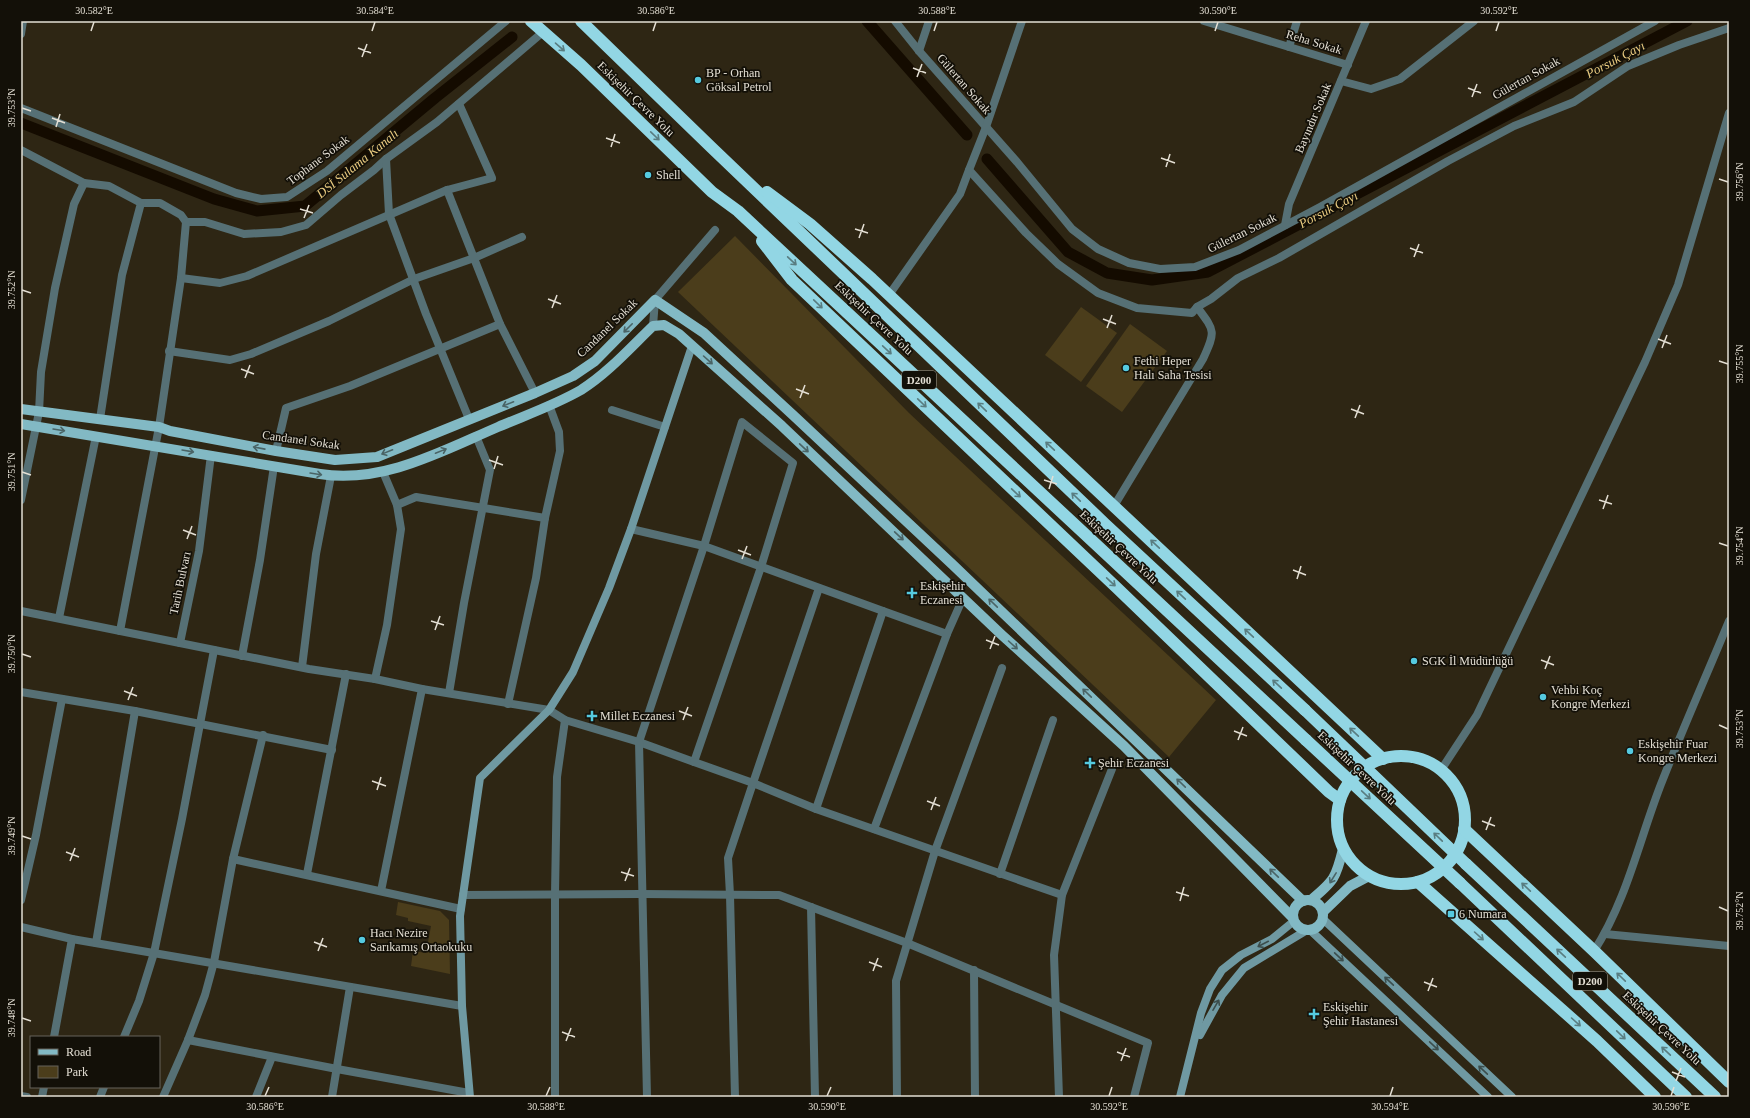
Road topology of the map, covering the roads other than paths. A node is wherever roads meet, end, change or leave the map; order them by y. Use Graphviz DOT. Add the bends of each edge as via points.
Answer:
graph roads {
  1 [pos="23,21"];
  2 [pos="506,21"];
  3 [pos="531,21"];
  4 [pos="581,21"];
  5 [pos="895,21"];
  6 [pos="929,21"];
  7 [pos="1022,21"];
  8 [pos="1206,21"];
  9 [pos="1297,21"];
  10 [pos="1366,21"];
  11 [pos="1474,21"];
  12 [pos="1655,21"];
  13 [pos="1729,28"];
  14 [pos="543,32"];
  15 [pos="21,34"];
  16 [pos="1289,47"];
  17 [pos="919,51"];
  18 [pos="1348,65"];
  19 [pos="1341,81"];
  20 [pos="459,104"];
  21 [pos="21,108"];
  22 [pos="1729,113"];
  23 [pos="986,127"];
  24 [pos="21,150"];
  25 [pos="386,159"];
  26 [pos="729,165"];
  27 [pos="969,170"];
  28 [pos="84,183"];
  29 [pos="447,190"];
  30 [pos="141,203"];
  31 [pos="738,211"];
  32 [pos="389,214"];
  33 [pos="186,222"];
  34 [pos="1285,225"];
  35 [pos="715,230"];
  36 [pos="522,237"];
  37 [pos="474,258"];
  38 [pos="181,278"];
  39 [pos="414,279"];
  40 [pos="889,295"];
  41 [pos="655,300"];
  42 [pos="1197,307"];
  43 [pos="500,324"];
  44 [pos="653,326"];
  45 [pos="692,346"];
  46 [pos="440,349"];
  47 [pos="169,351"];
  48 [pos="535,393"];
  49 [pos="549,405"];
  50 [pos="21,408"];
  51 [pos="612,410"];
  52 [pos="39,412"];
  53 [pos="469,419"];
  54 [pos="100,420"];
  55 [pos="21,424"];
  56 [pos="36,426"];
  57 [pos="159,427"];
  58 [pos="665,427"];
  59 [pos="96,436"];
  60 [pos="476,436"];
  61 [pos="156,446"];
  62 [pos="276,451"];
  63 [pos="211,455"];
  64 [pos="274,466"];
  65 [pos="383,472"];
  66 [pos="331,476"];
  67 [pos="21,500"];
  68 [pos="397,505"];
  69 [pos="1114,506"];
  70 [pos="484,507"];
  71 [pos="545,518"];
  72 [pos="632,529"];
  73 [pos="704,546"];
  74 [pos="761,567"];
  75 [pos="819,588"];
  76 [pos="963,598"];
  77 [pos="21,611"];
  78 [pos="883,611"];
  79 [pos="59,618"];
  80 [pos="1729,621"];
  81 [pos="120,631"];
  82 [pos="947,634"];
  83 [pos="180,643"];
  84 [pos="214,650"];
  85 [pos="242,656"];
  86 [pos="302,667"];
  87 [pos="1002,668"];
  88 [pos="346,674"];
  89 [pos="375,679"];
  90 [pos="422,689"];
  91 [pos="21,692"];
  92 [pos="449,693"];
  93 [pos="62,699"];
  94 [pos="508,704"];
  95 [pos="549,710"];
  96 [pos="135,711"];
  97 [pos="565,720"];
  98 [pos="1053,720"];
  99 [pos="200,725"];
  100 [pos="263,736"];
  101 [pos="639,742"];
  102 [pos="332,750"];
  103 [pos="1382,759"];
  104 [pos="694,762"];
  105 [pos="1112,769"];
  106 [pos="1441,770"];
  107 [pos="753,783"];
  108 [pos="1340,800"];
  109 [pos="816,809"];
  110 [pos="874,829"];
  111 [pos="1464,829"];
  112 [pos="1344,849"];
  113 [pos="935,851"];
  114 [pos="234,859"];
  115 [pos="308,874"];
  116 [pos="1000,874"];
  117 [pos="1369,876"];
  118 [pos="1418,882"];
  119 [pos="381,891"];
  120 [pos="555,894"];
  121 [pos="641,894"];
  122 [pos="463,895"];
  123 [pos="730,895"];
  124 [pos="1062,896"];
  125 [pos="21,900"];
  126 [pos="1307,900"];
  127 [pos="811,907"];
  128 [pos="461,909"];
  129 [pos="1323,916"];
  130 [pos="1294,919"];
  131 [pos="21,927"];
  132 [pos="1309,930"];
  133 [pos="1605,934"];
  134 [pos="72,939"];
  135 [pos="96,942"];
  136 [pos="907,943"];
  137 [pos="1729,946"];
  138 [pos="1594,951"];
  139 [pos="154,953"];
  140 [pos="214,962"];
  141 [pos="974,970"];
  142 [pos="350,987"];
  143 [pos="1056,1004"];
  144 [pos="462,1006"];
  145 [pos="54,1036"];
  146 [pos="124,1036"];
  147 [pos="188,1040"];
  148 [pos="272,1057"];
  149 [pos="1189,1066"];
  150 [pos="337,1069"];
  151 [pos="1729,1082"];
  152 [pos="470,1095"];
  153 [pos="21,1096"];
  154 [pos="27,1097"];
  155 [pos="163,1097"];
  156 [pos="256,1097"];
  157 [pos="332,1097"];
  158 [pos="555,1097"];
  159 [pos="646,1097"];
  160 [pos="735,1097"];
  161 [pos="815,1097"];
  162 [pos="897,1097"];
  163 [pos="975,1097"];
  164 [pos="1059,1097"];
  165 [pos="1134,1097"];
  166 [pos="1180,1097"];
  167 [pos="1488,1097"];
  168 [pos="1512,1097"];
  169 [pos="1655,1097"];
  170 [pos="1686,1097"];
  171 [pos="1715,1097"];
  1 -- 15 [label="street"];
  2 -- 21 [label="street, Tophane Sokak" via="327,171 287,198 261,199 236,193"];
  3 -- 14 [label="highway, Eskişehir Çevre Yolu / D200"];
  4 -- 26 [label="highway, Eskişehir Çevre Yolu / D200"];
  5 -- 17 [label="street, Gülertan Sokak"];
  6 -- 17 [label="street"];
  7 -- 23 [label="street"];
  8 -- 16 [label="street, Reha Sokak"];
  9 -- 16 [label="street"];
  10 -- 18 [label="street, Bayındır Sokak"];
  11 -- 19 [label="street" via="1400,79 1372,89"];
  12 -- 34 [label="street, Gülertan Sokak"];
  13 -- 42 [label="street" via="1678,45 1628,66 1574,102 1514,126 1279,258 1238,278"];
  14 -- 20 [label="street"];
  14 -- 31 [label="highway, Eskişehir Çevre Yolu / D200, one-way" via="581,65 712,192"];
  16 -- 18 [label="street, Reha Sokak"];
  17 -- 23 [label="street, Gülertan Sokak"];
  18 -- 19 [label="street, Bayındır Sokak"];
  19 -- 34 [label="street, Bayındır Sokak" via="1289,204"];
  20 -- 25 [label="street"];
  20 -- 29 [label="street" via="492,178"];
  22 -- 106 [label="street" via="1678,285 1645,362 1478,715"];
  23 -- 27 [label="street"];
  23 -- 34 [label="street, Gülertan Sokak" via="1072,229 1098,249 1129,263 1160,269 1195,267 1239,250"];
  24 -- 28 [label="street"];
  25 -- 32 [label="street"];
  25 -- 33 [label="street" via="306,224 281,232 244,234 205,222"];
  26 -- 40 [label="highway" via="810,224"];
  171 -- 26 [label="highway, Eskişehir Çevre Yolu / D200, one-way, bridge" via="1105,524"];
  27 -- 40 [label="street" via="960,194"];
  27 -- 42 [label="street" via="1058,264 1098,293 1137,308 1192,313"];
  28 -- 30 [label="street" via="109,186"];
  28 -- 52 [label="street" via="74,204 56,288 41,372"];
  29 -- 32 [label="street"];
  29 -- 37 [label="street"];
  30 -- 33 [label="street" via="160,203 181,215"];
  30 -- 54 [label="street" via="122,275"];
  31 -- 108 [label="highway, one-way" via="792,280"];
  31 -- 170 [label="highway, Eskişehir Çevre Yolu / D200, one-way, bridge" via="1460,883"];
  32 -- 38 [label="street" via="321,246 247,276 220,284"];
  32 -- 39 [label="street"];
  33 -- 38 [label="street"];
  35 -- 41 [label="street, Candanel Sokak"];
  36 -- 37 [label="street"];
  37 -- 39 [label="street"];
  37 -- 43 [label="street"];
  38 -- 47 [label="street"];
  39 -- 46 [label="street"];
  39 -- 47 [label="street" via="251,354 230,360"];
  69 -- 40 [label="highway, one-way"];
  41 -- 44 [label="street, Candanel Sokak"];
  41 -- 48 [label="main road, Candanel Sokak, one-way" via="595,361 573,376"];
  126 -- 41 [label="main road, one-way" via="789,410 704,333"];
  42 -- 69 [label="street" via="1212,327 1212,340"];
  43 -- 46 [label="street"];
  43 -- 48 [label="street"];
  44 -- 45 [label="main road" via="664,325"];
  44 -- 49 [label="main road" via="600,376 581,390"];
  45 -- 58 [label="street"];
  45 -- 76 [label="main road, one-way" via="793,437"];
  46 -- 53 [label="street"];
  46 -- 62 [label="street" via="350,386 286,408"];
  47 -- 57 [label="street"];
  48 -- 53 [label="main road, Candanel Sokak, one-way"];
  49 -- 60 [label="main road"];
  49 -- 71 [label="street" via="559,432 560,451"];
  50 -- 52 [label="main road, Candanel Sokak"];
  51 -- 58 [label="street"];
  52 -- 54 [label="main road, Candanel Sokak"];
  52 -- 56 [label="street"];
  53 -- 62 [label="main road, Candanel Sokak, one-way" via="377,457 335,460"];
  54 -- 57 [label="main road, Candanel Sokak"];
  55 -- 56 [label="main road"];
  56 -- 59 [label="main road, one-way"];
  56 -- 67 [label="street"];
  57 -- 61 [label="street"];
  62 -- 57 [label="main road, Candanel Sokak, one-way"];
  58 -- 72 [label="street"];
  59 -- 61 [label="main road"];
  59 -- 79 [label="street"];
  65 -- 60 [label="main road, one-way"];
  60 -- 70 [label="street" via="490,470"];
  61 -- 63 [label="main road, one-way"];
  61 -- 81 [label="street"];
  63 -- 64 [label="main road"];
  63 -- 83 [label="street, Tarih Bulvarı" via="199,551"];
  64 -- 66 [label="main road, one-way"];
  64 -- 85 [label="street"];
  65 -- 66 [label="main road" via="360,476"];
  65 -- 68 [label="street"];
  66 -- 86 [label="street" via="316,554"];
  68 -- 70 [label="street" via="416,497"];
  68 -- 89 [label="street" via="401,529 387,625"];
  103 -- 69 [label="highway, one-way"];
  70 -- 71 [label="street"];
  70 -- 92 [label="street"];
  71 -- 94 [label="street" via="536,578"];
  72 -- 73 [label="street"];
  72 -- 95 [label="street" via="573,672"];
  73 -- 74 [label="street"];
  73 -- 74 [label="street" via="742,422 794,463"];
  73 -- 101 [label="street"];
  74 -- 75 [label="street"];
  74 -- 104 [label="street"];
  75 -- 78 [label="street"];
  75 -- 107 [label="street"];
  76 -- 82 [label="street"];
  76 -- 130 [label="main road, one-way" via="1124,746"];
  77 -- 79 [label="street"];
  78 -- 82 [label="street"];
  78 -- 109 [label="street"];
  79 -- 81 [label="street"];
  80 -- 133 [label="street" via="1663,779 1624,893"];
  81 -- 83 [label="street"];
  82 -- 110 [label="street"];
  83 -- 84 [label="street"];
  84 -- 85 [label="street"];
  84 -- 99 [label="street"];
  85 -- 86 [label="street"];
  86 -- 88 [label="street"];
  87 -- 113 [label="street"];
  88 -- 89 [label="street"];
  88 -- 102 [label="street"];
  89 -- 90 [label="street"];
  90 -- 92 [label="street"];
  90 -- 119 [label="street"];
  91 -- 93 [label="street"];
  92 -- 94 [label="street"];
  93 -- 96 [label="street"];
  93 -- 125 [label="street"];
  94 -- 95 [label="street"];
  95 -- 97 [label="street"];
  95 -- 122 [label="street" via="480,778"];
  96 -- 99 [label="street"];
  96 -- 135 [label="street"];
  97 -- 101 [label="street"];
  97 -- 120 [label="street" via="557,777"];
  98 -- 116 [label="street"];
  99 -- 100 [label="street"];
  99 -- 139 [label="street"];
  100 -- 102 [label="street"];
  100 -- 114 [label="street"];
  101 -- 104 [label="street"];
  101 -- 121 [label="street"];
  102 -- 115 [label="street"];
  103 -- 106 [label="highway" via="1403,756 1423,760"];
  103 -- 108 [label="highway" via="1364,767 1349,782"];
  104 -- 107 [label="street"];
  105 -- 124 [label="street"];
  106 -- 111 [label="highway" via="1456,787 1464,808"];
  107 -- 109 [label="street"];
  107 -- 123 [label="street" via="728,858"];
  108 -- 112 [label="highway" via="1337,816 1338,833"];
  109 -- 110 [label="street"];
  110 -- 113 [label="street"];
  111 -- 118 [label="highway" via="1459,847 1449,862 1435,874"];
  138 -- 111 [label="highway, one-way"];
  112 -- 117 [label="highway" via="1354,864"];
  112 -- 126 [label="main road, one-way" via="1331,883"];
  113 -- 116 [label="street"];
  113 -- 136 [label="street"];
  114 -- 115 [label="street"];
  114 -- 140 [label="street"];
  115 -- 119 [label="street"];
  116 -- 124 [label="street"];
  117 -- 118 [label="highway" via="1401,884"];
  117 -- 129 [label="main road" via="1350,886"];
  118 -- 169 [label="highway, one-way" via="1597,1041"];
  119 -- 128 [label="street"];
  120 -- 121 [label="street"];
  120 -- 122 [label="street"];
  120 -- 158 [label="street"];
  121 -- 123 [label="street"];
  121 -- 159 [label="street"];
  122 -- 128 [label="street"];
  123 -- 127 [label="street" via="779,895"];
  123 -- 160 [label="street"];
  124 -- 143 [label="street" via="1054,955"];
  126 -- 129 [label="main road" via="1319,904"];
  126 -- 130 [label="main road" via="1299,903 1294,910"];
  127 -- 136 [label="street"];
  127 -- 161 [label="street"];
  128 -- 144 [label="street"];
  129 -- 132 [label="main road" via="1318,926"];
  168 -- 129 [label="street, one-way"];
  130 -- 132 [label="main road" via="1299,927"];
  130 -- 149 [label="street, one-way" via="1272,939 1241,955 1222,970 1210,989 1201,1013"];
  131 -- 134 [label="street"];
  149 -- 132 [label="street, one-way" via="1203,1028 1222,995 1244,968"];
  132 -- 167 [label="street, one-way"];
  133 -- 137 [label="street"];
  133 -- 138 [label="street"];
  134 -- 135 [label="street"];
  134 -- 145 [label="street"];
  135 -- 139 [label="street"];
  136 -- 141 [label="street"];
  136 -- 162 [label="street" via="896,981"];
  151 -- 138 [label="highway, one-way"];
  139 -- 140 [label="street"];
  139 -- 146 [label="street"];
  140 -- 142 [label="street"];
  140 -- 147 [label="street"];
  141 -- 143 [label="street"];
  141 -- 163 [label="street"];
  142 -- 144 [label="street"];
  142 -- 150 [label="street"];
  143 -- 164 [label="street"];
  143 -- 165 [label="street" via="1148,1043"];
  144 -- 152 [label="street"];
  147 -- 148 [label="street"];
  147 -- 155 [label="street"];
  148 -- 150 [label="street"];
  148 -- 156 [label="street"];
  149 -- 166 [label="street"];
  150 -- 152 [label="street"];
  150 -- 157 [label="street"];
  153 -- 154 [label="street"];
}
